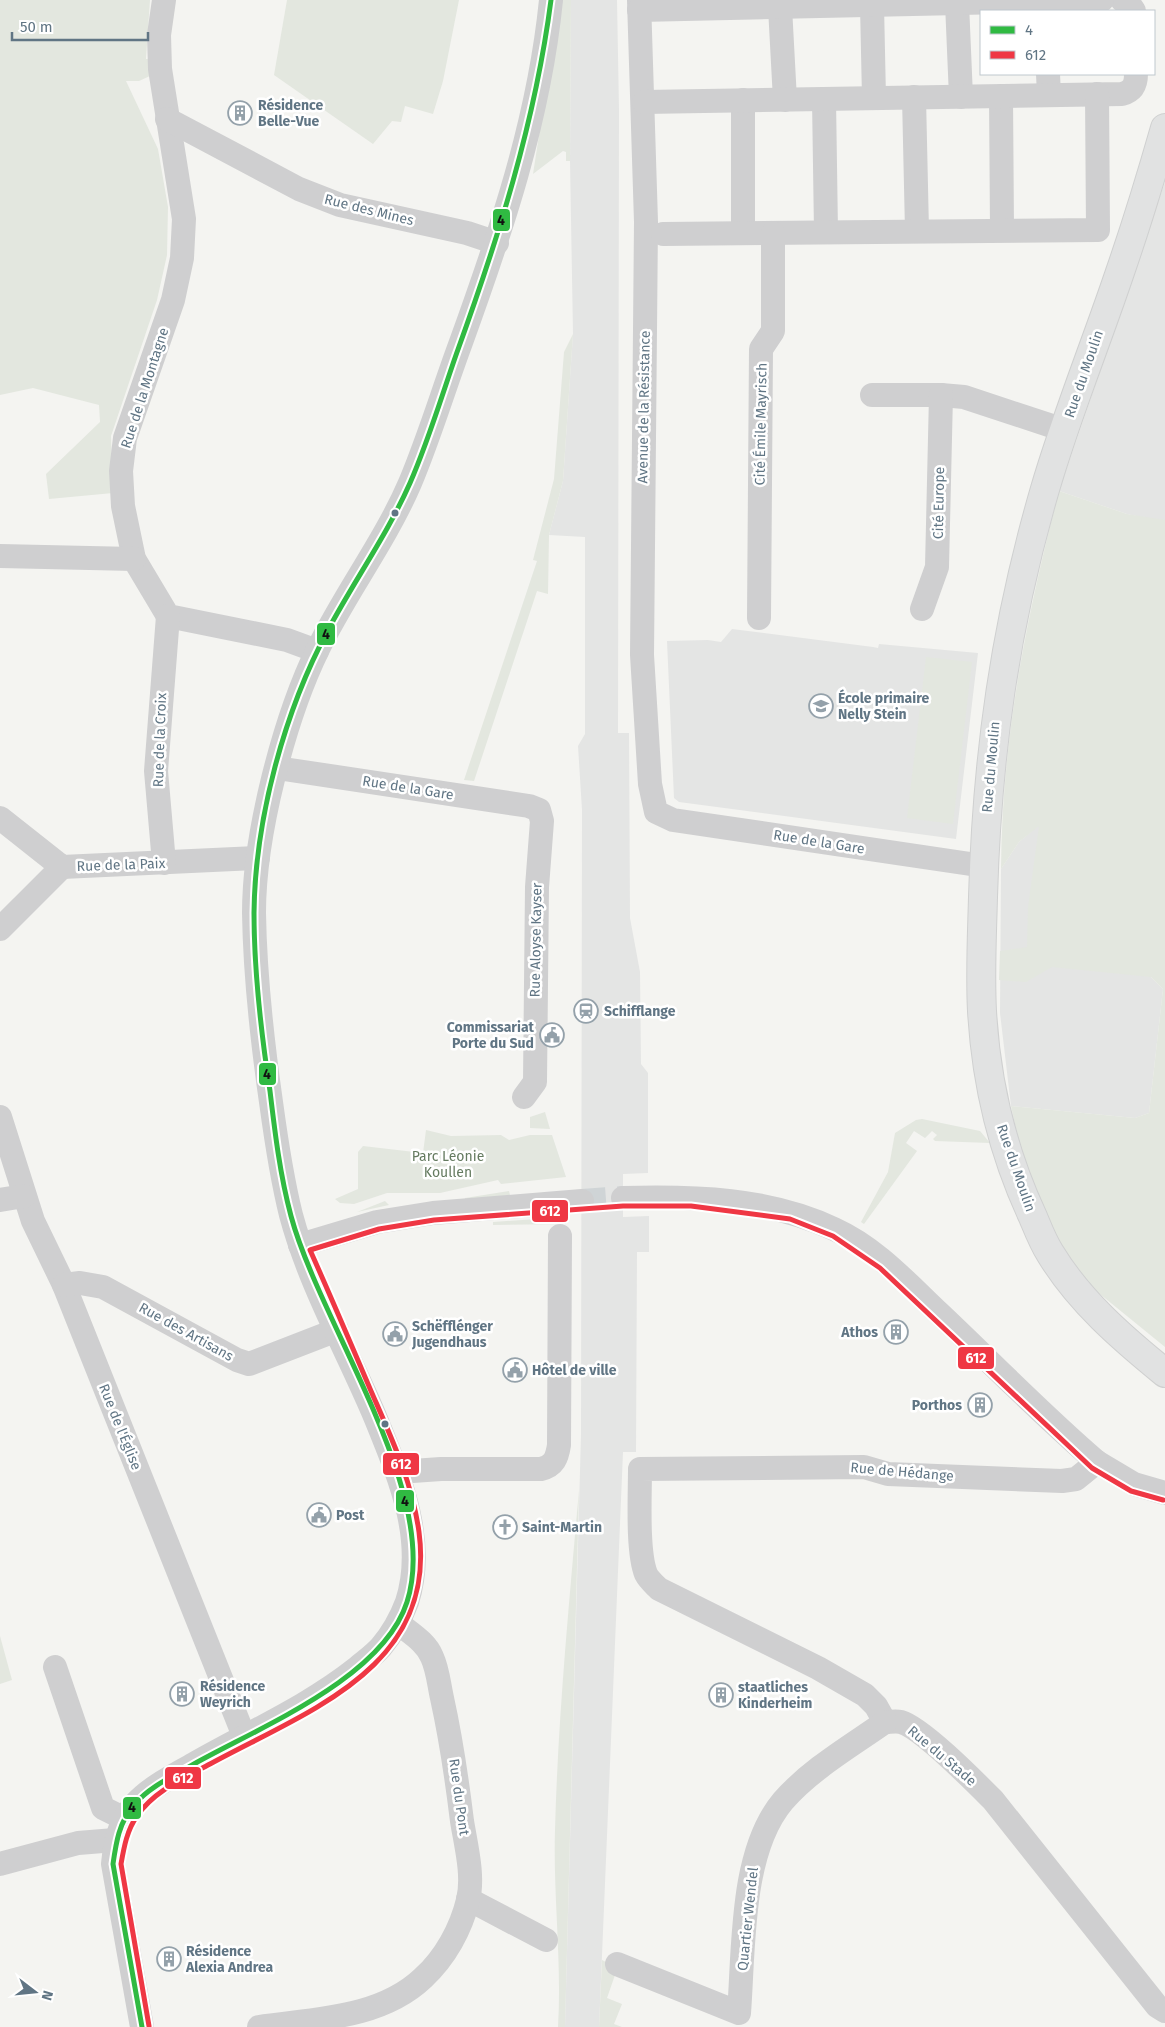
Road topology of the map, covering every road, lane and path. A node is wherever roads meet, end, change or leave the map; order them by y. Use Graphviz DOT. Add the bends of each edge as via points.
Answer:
graph roads {
  1 [pos="164,0"];
  2 [pos="551,0"];
  3 [pos="1093,0"];
  4 [pos="1102,0"];
  5 [pos="1122,0"];
  6 [pos="1001,1"];
  7 [pos="915,2"];
  8 [pos="826,3"];
  9 [pos="956,3"];
  10 [pos="738,4"];
  11 [pos="639,5"];
  12 [pos="872,5"];
  13 [pos="1045,6"];
  14 [pos="780,7"];
  15 [pos="1133,10"];
  16 [pos="1136,75"];
  17 [pos="1048,84"];
  18 [pos="1097,94"];
  19 [pos="961,96"];
  20 [pos="1001,96"];
  21 [pos="914,97"];
  22 [pos="874,98"];
  23 [pos="824,99"];
  24 [pos="743,100"];
  25 [pos="785,100"];
  26 [pos="644,102"];
  27 [pos="167,119"];
  28 [pos="1165,128"];
  29 [pos="1002,230"];
  30 [pos="916,231"];
  31 [pos="826,232"];
  32 [pos="744,233"];
  33 [pos="773,233"];
  34 [pos="663,234"];
  35 [pos="497,243"];
  36 [pos="872,395"];
  37 [pos="940,395"];
  38 [pos="1064,430"];
  39 [pos="0,556"];
  40 [pos="134,559"];
  41 [pos="922,609"];
  42 [pos="168,616"];
  43 [pos="759,618"];
  44 [pos="317,651"];
  45 [pos="277,768"];
  46 [pos="539,810"];
  47 [pos="656,812"];
  48 [pos="0,818"];
  49 [pos="258,858"];
  50 [pos="164,863"];
  51 [pos="984,866"];
  52 [pos="62,867"];
  53 [pos="0,929"];
  54 [pos="524,1097"];
  55 [pos="0,1117"];
  56 [pos="24,1196"];
  57 [pos="623,1198"];
  58 [pos="0,1200"];
  59 [pos="582,1201"];
  60 [pos="560,1236"];
  61 [pos="300,1245"];
  62 [pos="64,1286"];
  63 [pos="337,1330"];
  64 [pos="1165,1373"];
  65 [pos="1097,1462"];
  66 [pos="398,1472"];
  67 [pos="1165,1493"];
  68 [pos="398,1623"];
  69 [pos="55,1668"];
  70 [pos="885,1722"];
  71 [pos="244,1736"];
  72 [pos="125,1819"];
  73 [pos="115,1840"];
  74 [pos="0,1864"];
  75 [pos="468,1899"];
  76 [pos="546,1940"];
  77 [pos="617,1964"];
  78 [pos="1165,2011"];
  79 [pos="742,2020"];
  80 [pos="142,2027"];
  81 [pos="259,2027"];
  1 -- 27 [label="street, Rue de la Montagne" via="159,35"];
  2 -- 35 [label="street" via="538,89"];
  3 -- 4 [label="street"];
  3 -- 13 [label="street"];
  5 -- 15 [label="street"];
  6 -- 9 [label="street"];
  6 -- 13 [label="street"];
  7 -- 9 [label="street"];
  7 -- 12 [label="street"];
  8 -- 12 [label="street"];
  8 -- 14 [label="street"];
  9 -- 19 [label="street"];
  10 -- 11 [label="street"];
  10 -- 14 [label="street"];
  11 -- 26 [label="street, Avenue de la Résistance"];
  12 -- 22 [label="street"];
  14 -- 25 [label="street"];
  16 -- 18 [label="street" via="1129,92"];
  17 -- 18 [label="street"];
  17 -- 20 [label="street"];
  18 -- 29 [label="street" via="1098,230"];
  19 -- 20 [label="street"];
  19 -- 21 [label="street"];
  20 -- 29 [label="street"];
  21 -- 22 [label="street"];
  21 -- 30 [label="street"];
  22 -- 23 [label="street"];
  23 -- 25 [label="street"];
  23 -- 31 [label="street"];
  24 -- 25 [label="street"];
  24 -- 26 [label="street"];
  24 -- 32 [label="street"];
  26 -- 47 [label="street, Avenue de la Résistance" via="642,655 650,784"];
  27 -- 35 [label="street, Rue des Mines" via="299,189 340,205"];
  27 -- 40 [label="street, Rue de la Montagne" via="184,218 182,258 173,300 125,438 121,471 123,506"];
  28 -- 38 [label="main road, Rue du Moulin" via="1119,275"];
  29 -- 30 [label="street"];
  30 -- 31 [label="street"];
  31 -- 33 [label="street"];
  32 -- 33 [label="street"];
  32 -- 34 [label="street"];
  33 -- 43 [label="street, Cité Émile Mayrisch" via="773,331 762,349"];
  35 -- 44 [label="street" via="409,485"];
  36 -- 37 [label="street"];
  37 -- 38 [label="street" via="964,397"];
  37 -- 41 [label="street, Cité Europe" via="937,567"];
  38 -- 51 [label="main road, Rue du Moulin" via="1022,572 1005,653 994,728"];
  39 -- 40 [label="street"];
  40 -- 42 [label="street, Rue de la Montagne"];
  42 -- 44 [label="street" via="287,640"];
  42 -- 50 [label="street, Rue de la Croix" via="156,770"];
  44 -- 45 [label="street" via="291,719"];
  45 -- 46 [label="street, Rue de la Gare"];
  45 -- 49 [label="street"];
  46 -- 54 [label="street, Rue Aloyse Kayser" via="542,821 536,887 535,1082"];
  47 -- 51 [label="street, Rue de la Gare" via="673,820"];
  48 -- 52 [label="street, Rue de la Paix"];
  49 -- 50 [label="street, Rue de la Paix"];
  49 -- 61 [label="street" via="254,908 258,1003 275,1128"];
  50 -- 52 [label="street, Rue de la Paix"];
  51 -- 64 [label="main road, Rue du Moulin" via="982,1013 996,1110 1022,1194 1050,1253 1091,1307"];
  52 -- 53 [label="street"];
  55 -- 56 [label="street, Rue de l'Église"];
  56 -- 58 [label="street"];
  56 -- 62 [label="street, Rue de l'Église" via="40,1239"];
  57 -- 65 [label="street" via="725,1201 792,1212 836,1230 885,1262"];
  59 -- 61 [label="street" via="432,1213 377,1222"];
  60 -- 66 [label="street" via="559,1445 554,1462 541,1469"];
  61 -- 63 [label="street"];
  62 -- 63 [label="street, Rue des Artisans" via="80,1283 103,1287 249,1364"];
  62 -- 71 [label="street, Rue de l'Église"];
  63 -- 66 [label="street"];
  65 -- 67 [label="street" via="1134,1484"];
  65 -- 70 [label="street, Rue de Hédange" via="1076,1479 1062,1481 888,1474 864,1467 640,1469 644,1567 650,1580 659,1589 818,1668 865,1695"];
  66 -- 68 [label="street" via="409,1511 413,1547 408,1598"];
  68 -- 71 [label="street" via="379,1650 343,1678"];
  68 -- 75 [label="street, Rue du Pont" via="423,1644 432,1656 436,1671 451,1738 469,1874"];
  69 -- 72 [label="street" via="104,1808"];
  70 -- 78 [label="street, Rue du Stade" via="901,1722 914,1729 993,1800 1157,2006"];
  70 -- 79 [label="street, Quartier Wendel" via="806,1778 783,1801 766,1827 750,1876"];
  71 -- 72 [label="street" via="159,1784 134,1804"];
  72 -- 73 [label="street"];
  73 -- 74 [label="street" via="78,1843"];
  73 -- 80 [label="street" via="113,1864"];
  75 -- 76 [label="street"];
  75 -- 81 [label="street, Rue du Pont" via="458,1929 443,1955 423,1978 398,1996 369,2009"];
  77 -- 79 [label="street, Quartier Wendel"];
}
